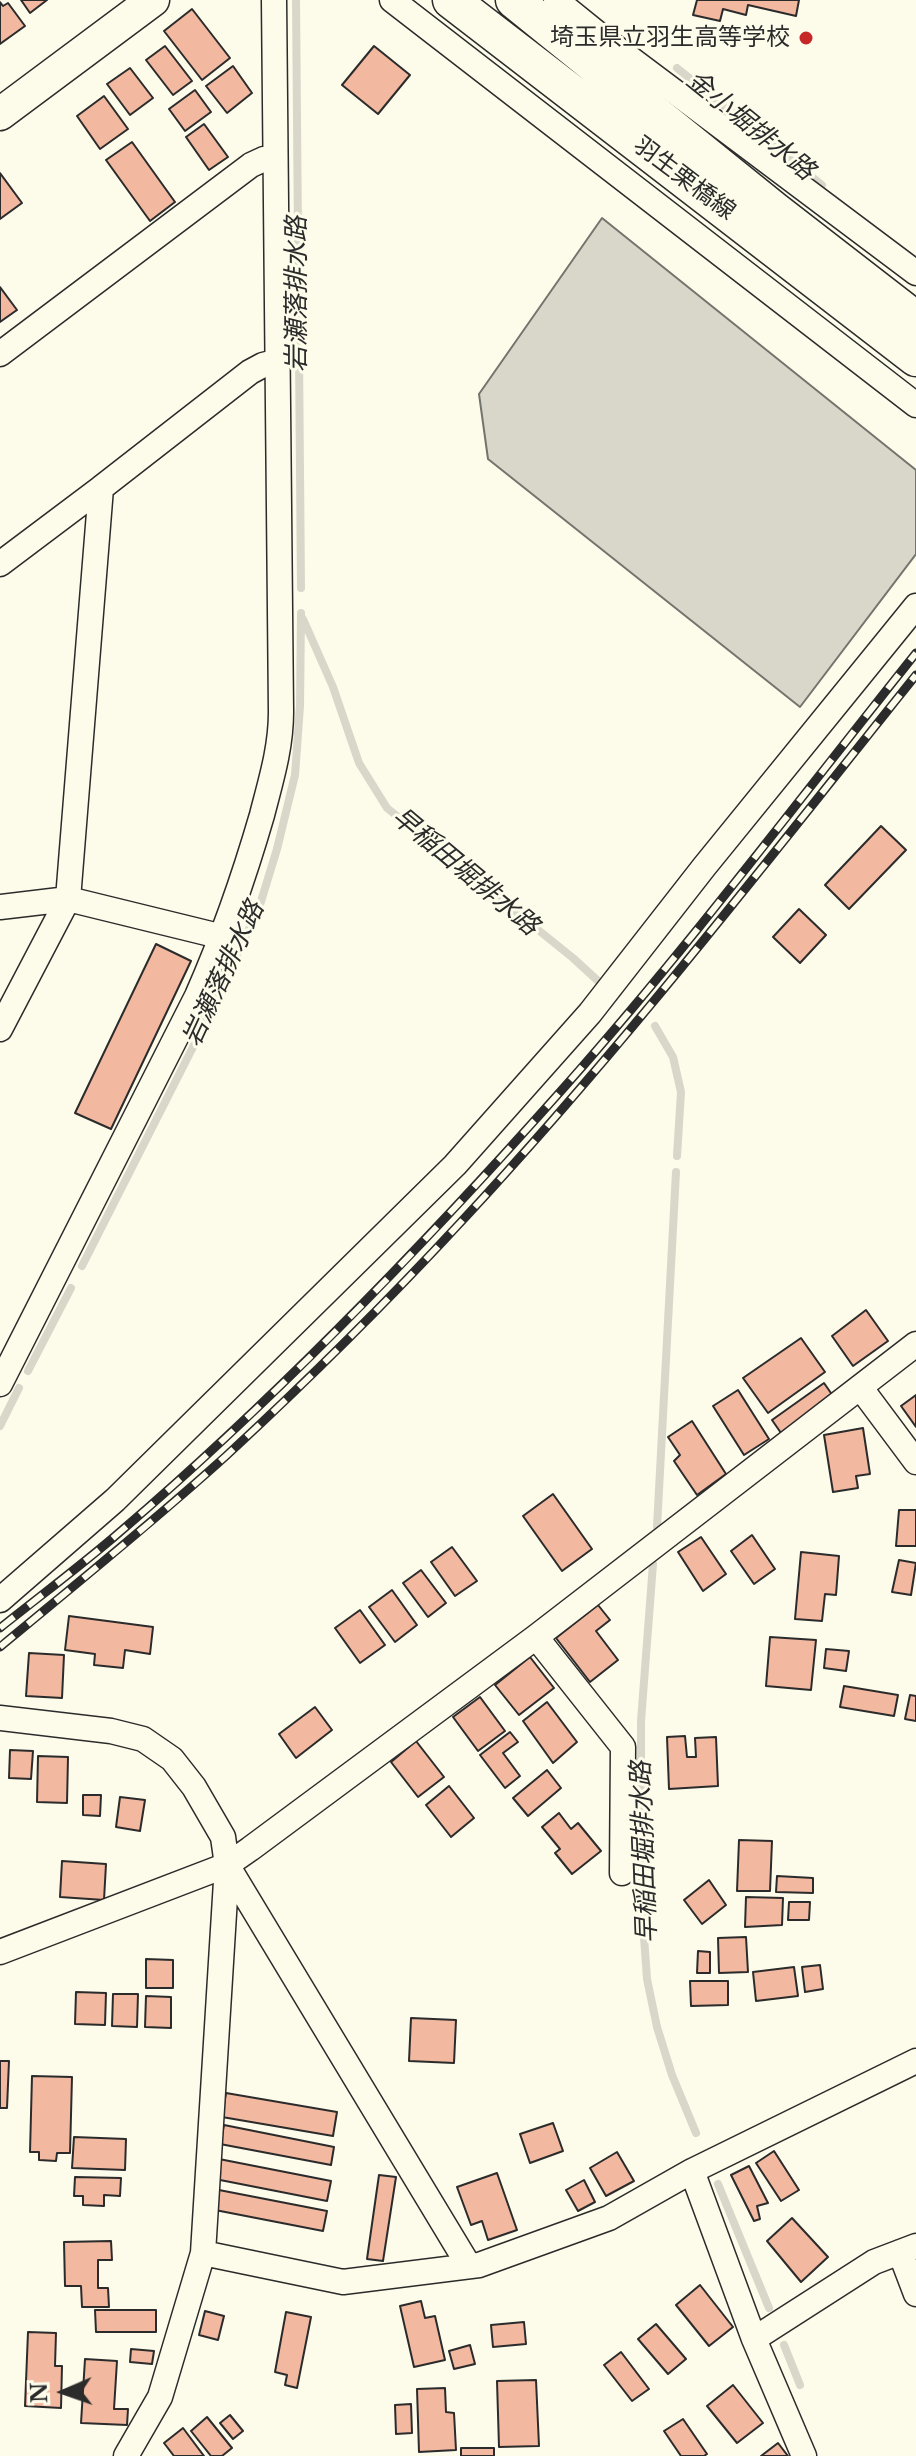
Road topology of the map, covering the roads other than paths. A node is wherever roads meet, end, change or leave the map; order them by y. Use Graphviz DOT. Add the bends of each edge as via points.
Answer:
graph roads {
  1 [pos="153,0"];
  2 [pos="274,0"];
  3 [pos="392,0"];
  4 [pos="451,0"];
  5 [pos="514,0"];
  6 [pos="556,0"];
  7 [pos="0,114"];
  8 [pos="275,158"];
  9 [pos="765,222"];
  10 [pos="916,273"];
  11 [pos="916,320"];
  12 [pos="0,354"];
  13 [pos="916,358"];
  14 [pos="279,361"];
  15 [pos="916,405"];
  16 [pos="101,488"];
  17 [pos="0,564"];
  18 [pos="916,606"];
  19 [pos="68,899"];
  20 [pos="0,907"];
  21 [pos="223,937"];
  22 [pos="0,1029"];
  23 [pos="916,1344"];
  24 [pos="0,1384"];
  25 [pos="860,1387"];
  26 [pos="916,1462"];
  27 [pos="0,1600"];
  28 [pos="536,1637"];
  29 [pos="0,1718"];
  30 [pos="227,1865"];
  31 [pos="622,1873"];
  32 [pos="0,1952"];
  33 [pos="916,2061"];
  34 [pos="692,2171"];
  35 [pos="908,2249"];
  36 [pos="203,2253"];
  37 [pos="469,2266"];
  38 [pos="916,2294"];
  39 [pos="754,2339"];
  40 [pos="126,2456"];
  41 [pos="804,2456"];
  1 -- 7 [label="street"];
  2 -- 8 [label="street"];
  3 -- 15 [label="street"];
  4 -- 9 [label="main road, 羽生栗橋線"];
  5 -- 9 [label="main road, 羽生栗橋線"];
  6 -- 10 [label="street"];
  8 -- 12 [label="street" via="251,165"];
  8 -- 14 [label="street"];
  9 -- 11 [label="main road, 羽生栗橋線"];
  9 -- 13 [label="main road, 羽生栗橋線"];
  14 -- 16 [label="street" via="250,372"];
  14 -- 21 [label="street" via="281,734 250,859"];
  16 -- 17 [label="street"];
  16 -- 19 [label="street"];
  18 -- 27 [label="street" via="590,1013 455,1165 115,1500"];
  19 -- 20 [label="street"];
  19 -- 21 [label="street"];
  19 -- 22 [label="street"];
  21 -- 24 [label="street"];
  23 -- 25 [label="street"];
  25 -- 26 [label="street"];
  25 -- 28 [label="street"];
  28 -- 30 [label="street"];
  28 -- 31 [label="street" via="623,1747"];
  29 -- 30 [label="street" via="143,1739 172,1759 194,1787 223,1837"];
  30 -- 32 [label="street"];
  30 -- 36 [label="street"];
  30 -- 37 [label="street"];
  33 -- 34 [label="street"];
  34 -- 37 [label="street" via="609,2218"];
  34 -- 39 [label="street"];
  35 -- 38 [label="street"];
  35 -- 39 [label="street" via="874,2262"];
  36 -- 37 [label="street" via="343,2282"];
  36 -- 40 [label="street" via="160,2397"];
  39 -- 41 [label="street"];
}
